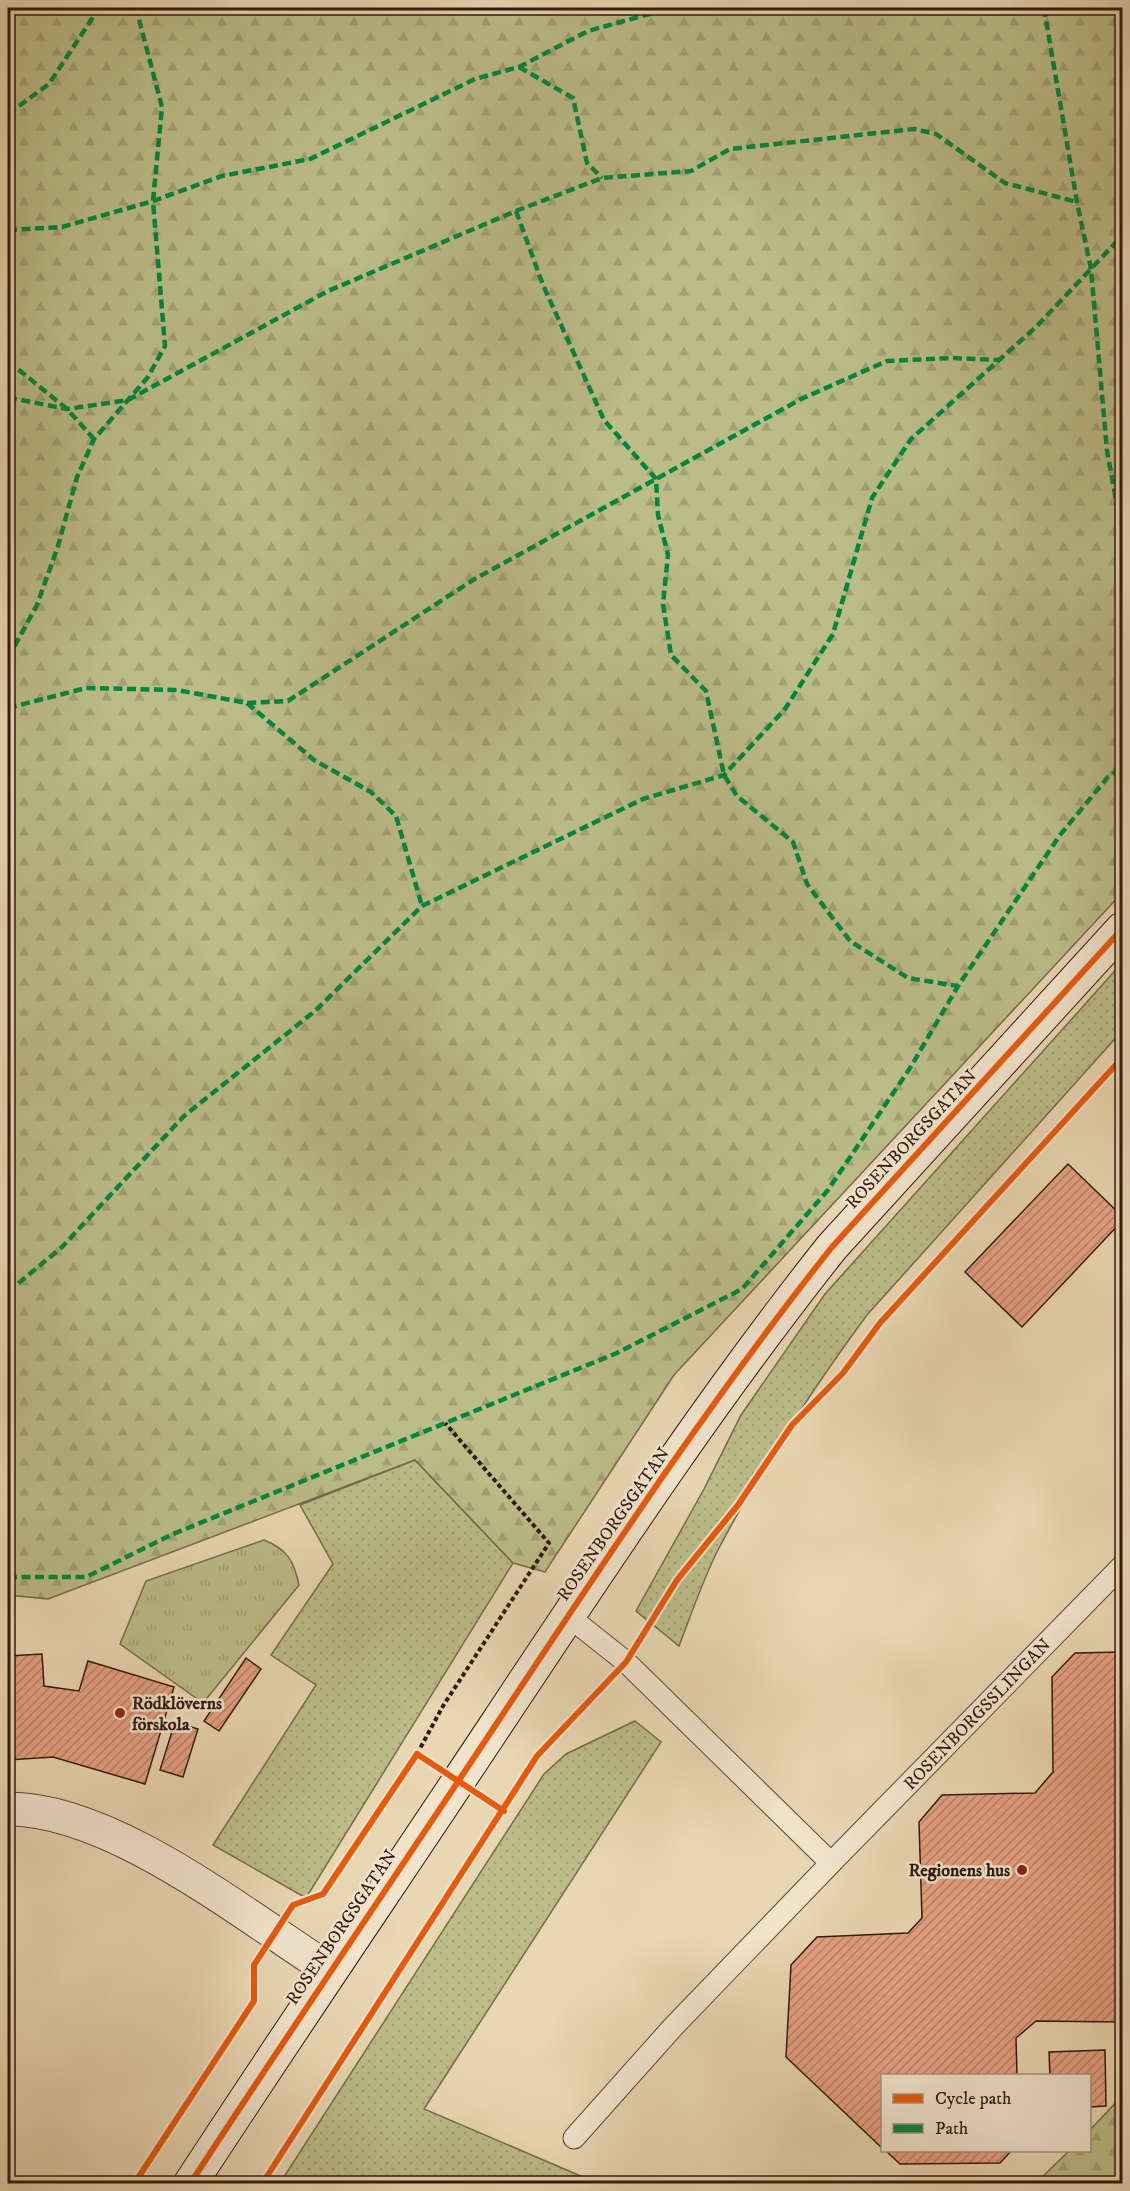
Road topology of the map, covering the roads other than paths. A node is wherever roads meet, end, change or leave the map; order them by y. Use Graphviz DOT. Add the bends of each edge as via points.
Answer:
graph roads {
  1 [pos="1122,929"];
  2 [pos="1122,1566"];
  3 [pos="568,1616"];
  4 [pos="8,1809"];
  5 [pos="831,1863"];
  6 [pos="330,1970"];
  7 [pos="574,2138"];
  8 [pos="190,2184"];
  1 -- 3 [label="street, ROSENBORGSGATAN" via="831,1247 788,1302"];
  2 -- 5 [label="lane, ROSENBORGSSLINGAN"];
  3 -- 5 [label="lane" via="626,1662"];
  3 -- 6 [label="street, ROSENBORGSGATAN"];
  4 -- 6 [label="street" via="78,1822 154,1856"];
  5 -- 7 [label="lane, ROSENBORGSSLINGAN" via="673,2027"];
  6 -- 8 [label="street, ROSENBORGSGATAN"];
}
